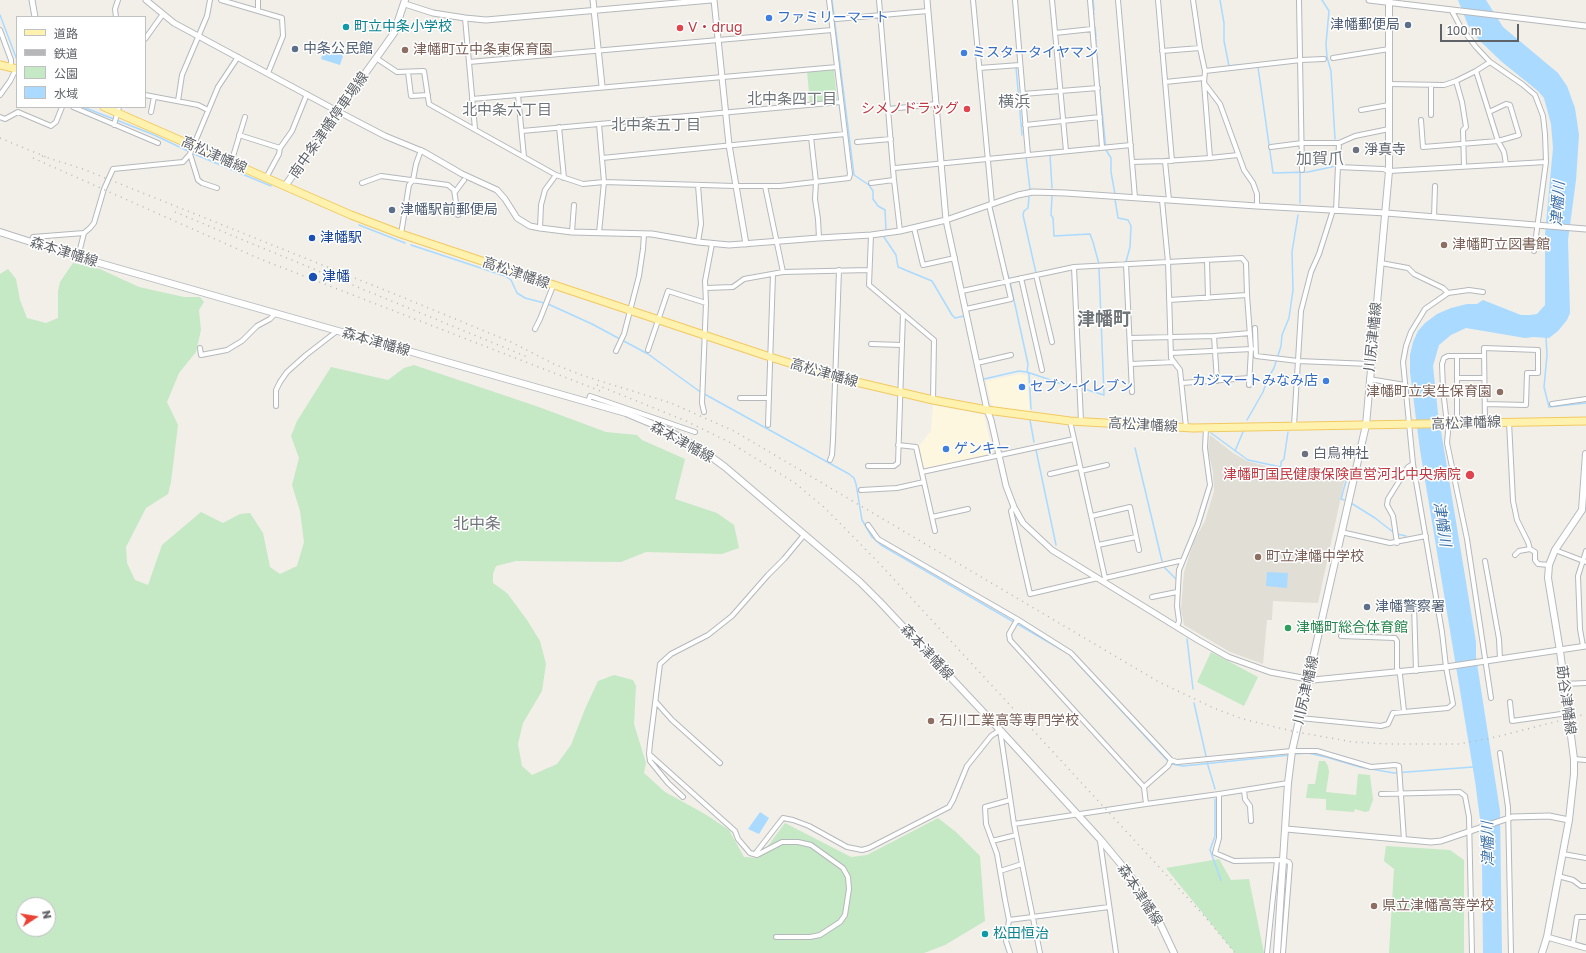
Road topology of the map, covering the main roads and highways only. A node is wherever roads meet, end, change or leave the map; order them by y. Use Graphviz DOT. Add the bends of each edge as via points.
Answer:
graph roads {
  1 [pos="1388,1"];
  2 [pos="405,2"];
  3 [pos="0,65"];
  4 [pos="14,68"];
  5 [pos="105,108"];
  6 [pos="116,117"];
  7 [pos="285,186"];
  8 [pos="0,232"];
  9 [pos="1586,422"];
  10 [pos="1366,425"];
  11 [pos="1586,454"];
  12 [pos="1174,953"];
  13 [pos="1277,953"];
  14 [pos="1542,953"];
  1 -- 10 [label="main road, 川尻津幡線" via="1389,171"];
  2 -- 7 [label="main road, 南中条津幡停車場線" via="394,33"];
  3 -- 4 [label="main road"];
  5 -- 6 [label="main road, 高松津幡線"];
  6 -- 7 [label="main road, 高松津幡線" via="193,146"];
  7 -- 10 [label="main road, 高松津幡線" via="401,234 553,286 770,357 899,393 987,410 1136,426 1206,428"];
  8 -- 12 [label="main road, 森本津幡線" via="78,257 626,413 669,431 702,450 860,582 880,602 1130,874 1158,919"];
  9 -- 10 [label="main road, 高松津幡線"];
  10 -- 13 [label="main road, 川尻津幡線" via="1291,754 1286,829 1280,860"];
  11 -- 14 [label="main road, 莇谷津幡線" via="1582,510 1549,565 1548,578 1574,759 1569,820"];
}
